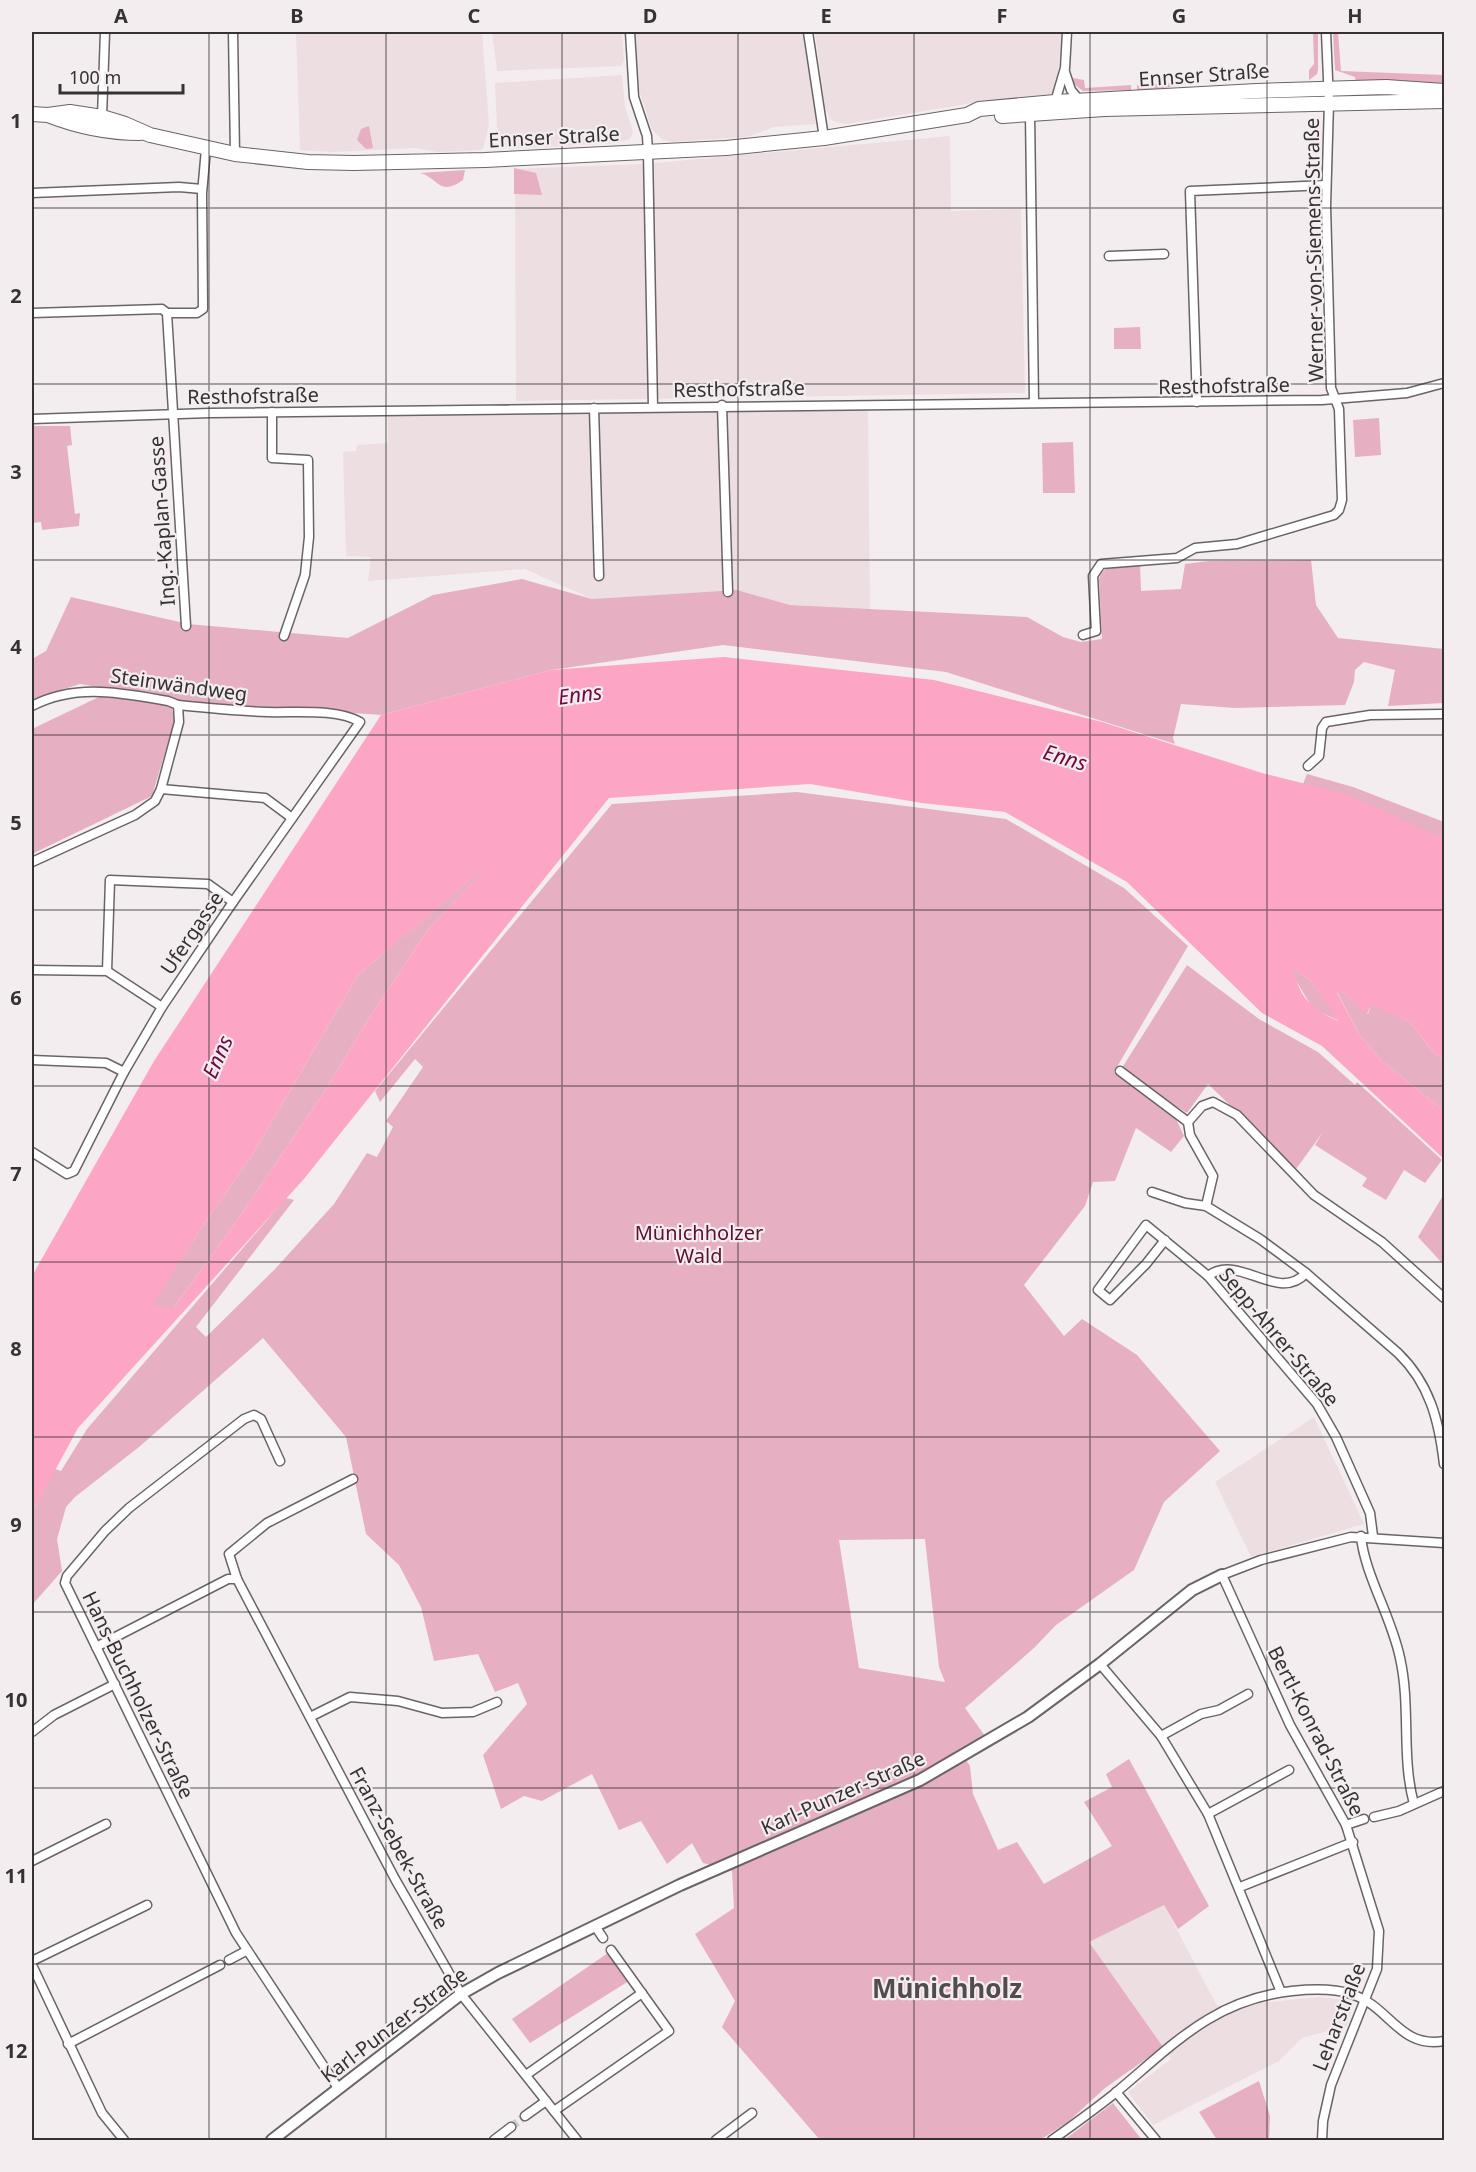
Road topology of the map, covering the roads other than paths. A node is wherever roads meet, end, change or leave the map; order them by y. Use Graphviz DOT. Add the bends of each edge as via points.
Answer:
graph roads {
  1 [pos="105,32"];
  2 [pos="233,32"];
  3 [pos="630,32"];
  4 [pos="808,32"];
  5 [pos="1067,32"];
  6 [pos="1326,32"];
  7 [pos="1065,69"];
  8 [pos="1444,91"];
  9 [pos="1329,95"];
  10 [pos="1444,100"];
  11 [pos="1080,101"];
  12 [pos="1055,102"];
  13 [pos="32,114"];
  14 [pos="1030,114"];
  15 [pos="48,115"];
  16 [pos="967,115"];
  17 [pos="102,117"];
  18 [pos="143,133"];
  19 [pos="824,138"];
  20 [pos="206,149"];
  21 [pos="648,152"];
  22 [pos="235,154"];
  23 [pos="1326,185"];
  24 [pos="202,189"];
  25 [pos="32,193"];
  26 [pos="1164,254"];
  27 [pos="1109,256"];
  28 [pos="32,313"];
  29 [pos="166,313"];
  30 [pos="1444,383"];
  31 [pos="1335,399"];
  32 [pos="1034,402"];
  33 [pos="1197,402"];
  34 [pos="722,405"];
  35 [pos="653,407"];
  36 [pos="594,408"];
  37 [pos="272,412"];
  38 [pos="172,413"];
  39 [pos="32,419"];
  40 [pos="599,576"];
  41 [pos="728,592"];
  42 [pos="186,626"];
  43 [pos="284,636"];
  44 [pos="1083,636"];
  45 [pos="178,705"];
  46 [pos="32,706"];
  47 [pos="1444,714"];
  48 [pos="360,722"];
  49 [pos="1308,766"];
  50 [pos="161,789"];
  51 [pos="292,818"];
  52 [pos="32,862"];
  53 [pos="233,902"];
  54 [pos="32,970"];
  55 [pos="107,971"];
  56 [pos="162,1007"];
  57 [pos="32,1060"];
  58 [pos="1120,1071"];
  59 [pos="124,1072"];
  60 [pos="1188,1122"];
  61 [pos="32,1152"];
  62 [pos="1152,1192"];
  63 [pos="1206,1206"];
  64 [pos="1165,1240"];
  65 [pos="1306,1273"];
  66 [pos="1208,1276"];
  67 [pos="1444,1298"];
  68 [pos="280,1461"];
  69 [pos="1444,1464"];
  70 [pos="353,1479"];
  71 [pos="1361,1536"];
  72 [pos="1373,1536"];
  73 [pos="1444,1543"];
  74 [pos="1222,1575"];
  75 [pos="237,1579"];
  76 [pos="96,1647"];
  77 [pos="1100,1664"];
  78 [pos="1269,1682"];
  79 [pos="115,1684"];
  80 [pos="1260,1687"];
  81 [pos="1248,1694"];
  82 [pos="497,1702"];
  83 [pos="310,1717"];
  84 [pos="32,1732"];
  85 [pos="1161,1736"];
  86 [pos="1310,1758"];
  87 [pos="1300,1764"];
  88 [pos="1289,1770"];
  89 [pos="1444,1791"];
  90 [pos="1414,1804"];
  91 [pos="1208,1814"];
  92 [pos="1374,1817"];
  93 [pos="1364,1819"];
  94 [pos="106,1824"];
  95 [pos="1346,1825"];
  96 [pos="1353,1842"];
  97 [pos="32,1861"];
  98 [pos="1240,1887"];
  99 [pos="147,1905"];
  100 [pos="1373,1906"];
  101 [pos="595,1926"];
  102 [pos="603,1938"];
  103 [pos="611,1950"];
  104 [pos="246,1951"];
  105 [pos="229,1960"];
  106 [pos="32,1964"];
  107 [pos="220,1965"];
  108 [pos="1281,1992"];
  109 [pos="642,1993"];
  110 [pos="461,1994"];
  111 [pos="1366,2000"];
  112 [pos="1444,2041"];
  113 [pos="68,2044"];
  114 [pos="526,2075"];
  115 [pos="338,2088"];
  116 [pos="1116,2092"];
  117 [pos="546,2101"];
  118 [pos="554,2112"];
  119 [pos="752,2113"];
  120 [pos="525,2116"];
  121 [pos="511,2127"];
  122 [pos="124,2140"];
  123 [pos="272,2140"];
  124 [pos="494,2140"];
  125 [pos="577,2140"];
  126 [pos="716,2140"];
  127 [pos="1052,2140"];
  128 [pos="1156,2140"];
  129 [pos="1322,2140"];
  1 -- 17 [label="street"];
  2 -- 22 [label="street"];
  3 -- 21 [label="street" via="634,97"];
  4 -- 19 [label="street"];
  5 -- 7 [label="street"];
  6 -- 9 [label="street, Werner-von-Siemens-Straße"];
  7 -- 11 [label="street" via="1071,90"];
  7 -- 12 [label="street"];
  8 -- 9 [label="main road, Ennser Straße" via="1415,88"];
  9 -- 10 [label="main road, Ennser Straße"];
  9 -- 11 [label="main road, Ennser Straße"];
  9 -- 14 [label="main road, Ennser Straße"];
  9 -- 23 [label="street, Werner-von-Siemens-Straße"];
  11 -- 12 [label="main road, Ennser Straße"];
  12 -- 16 [label="main road, Ennser Straße" via="979,109"];
  13 -- 15 [label="main road, Ennser Straße"];
  14 -- 16 [label="main road, Ennser Straße"];
  14 -- 32 [label="street"];
  15 -- 17 [label="main road, Ennser Straße" via="70,112"];
  15 -- 18 [label="main road, Ennser Straße" via="122,133"];
  16 -- 19 [label="main road, Ennser Straße"];
  17 -- 18 [label="main road, Ennser Straße"];
  18 -- 20 [label="main road, Ennser Straße"];
  19 -- 21 [label="main road, Ennser Straße"];
  20 -- 22 [label="main road, Ennser Straße"];
  20 -- 24 [label="street"];
  21 -- 22 [label="main road, Ennser Straße" via="354,163"];
  21 -- 35 [label="street"];
  23 -- 31 [label="street, Werner-von-Siemens-Straße" via="1331,388"];
  23 -- 33 [label="street" via="1190,191"];
  24 -- 25 [label="street"];
  24 -- 29 [label="street" via="203,309"];
  26 -- 27 [label="street"];
  28 -- 29 [label="street" via="162,309"];
  29 -- 38 [label="street, Ing.-Kaplan-Gasse"];
  30 -- 31 [label="street, Resthofstraße" via="1407,393"];
  31 -- 33 [label="street, Resthofstraße"];
  31 -- 44 [label="street, Werner-von-Siemens-Straße" via="1339,409 1342,500 1334,515 1236,544 1195,548 1171,559 1101,564 1093,576 1096,631"];
  32 -- 33 [label="street, Resthofstraße"];
  32 -- 34 [label="street, Resthofstraße"];
  34 -- 35 [label="street, Resthofstraße"];
  34 -- 41 [label="street"];
  35 -- 36 [label="street, Resthofstraße"];
  36 -- 37 [label="street, Resthofstraße"];
  36 -- 40 [label="street"];
  37 -- 38 [label="street, Resthofstraße"];
  37 -- 43 [label="street" via="272,458 308,460 309,537 305,575"];
  38 -- 39 [label="street, Resthofstraße"];
  38 -- 42 [label="street, Ing.-Kaplan-Gasse"];
  45 -- 46 [label="street, Steinwändweg" via="168,700 99,691 58,694"];
  45 -- 48 [label="street, Steinwändweg" via="318,713"];
  45 -- 50 [label="street" via="178,722"];
  47 -- 49 [label="street" via="1370,715 1326,722 1319,756"];
  48 -- 51 [label="street, Ufergasse"];
  50 -- 51 [label="street" via="265,798"];
  50 -- 52 [label="street" via="155,801 135,815"];
  51 -- 53 [label="street, Ufergasse"];
  53 -- 55 [label="street" via="208,884 110,880"];
  53 -- 56 [label="street, Ufergasse"];
  54 -- 55 [label="street"];
  55 -- 56 [label="street"];
  56 -- 59 [label="street, Ufergasse"];
  57 -- 59 [label="street" via="106,1063"];
  58 -- 60 [label="street"];
  59 -- 61 [label="street, Ufergasse" via="71,1173"];
  60 -- 63 [label="street" via="1190,1135 1213,1176"];
  60 -- 67 [label="street" via="1210,1103 1226,1107 1256,1132 1314,1195 1405,1261"];
  62 -- 63 [label="street"];
  63 -- 65 [label="street"];
  64 -- 64 [label="street, Sepp-Ahrer-Straße" via="1146,1225 1098,1290 1110,1300"];
  64 -- 66 [label="street, Sepp-Ahrer-Straße"];
  65 -- 66 [label="street" via="1289,1283 1228,1267"];
  65 -- 69 [label="street" via="1398,1353 1420,1378 1434,1410"];
  66 -- 72 [label="street, Sepp-Ahrer-Straße" via="1317,1404 1370,1513"];
  68 -- 76 [label="street, Hans-Buchholzer-Straße" via="261,1419 254,1415 105,1531 65,1583"];
  70 -- 75 [label="street, Franz-Sebek-Straße" via="267,1523 229,1554"];
  71 -- 72 [label="street, Karl-Punzer-Straße"];
  71 -- 74 [label="street, Karl-Punzer-Straße" via="1319,1543"];
  71 -- 90 [label="street" via="1363,1553 1401,1659"];
  72 -- 73 [label="street, Karl-Punzer-Straße"];
  74 -- 77 [label="street, Karl-Punzer-Straße" via="1177,1601"];
  74 -- 78 [label="street, Bertl-Konrad-Straße"];
  75 -- 76 [label="street" via="228,1580"];
  75 -- 83 [label="street, Franz-Sebek-Straße"];
  76 -- 79 [label="street, Hans-Buchholzer-Straße"];
  77 -- 85 [label="street"];
  77 -- 101 [label="street, Karl-Punzer-Straße" via="1028,1717 920,1780"];
  78 -- 80 [label="street"];
  78 -- 86 [label="street, Bertl-Konrad-Straße"];
  79 -- 84 [label="street" via="54,1715"];
  79 -- 104 [label="street, Hans-Buchholzer-Straße"];
  81 -- 85 [label="street"];
  82 -- 83 [label="street" via="473,1712 442,1713 398,1701 350,1697"];
  83 -- 110 [label="street, Franz-Sebek-Straße"];
  85 -- 91 [label="street"];
  86 -- 87 [label="street"];
  86 -- 95 [label="street, Bertl-Konrad-Straße"];
  88 -- 91 [label="street"];
  89 -- 90 [label="street"];
  90 -- 92 [label="street"];
  91 -- 98 [label="street"];
  93 -- 95 [label="street"];
  94 -- 97 [label="street"];
  95 -- 96 [label="street, Bertl-Konrad-Straße"];
  96 -- 98 [label="street"];
  96 -- 100 [label="street, Bertl-Konrad-Straße"];
  98 -- 108 [label="street"];
  99 -- 106 [label="street"];
  100 -- 111 [label="street, Leharstraße" via="1379,1956"];
  101 -- 102 [label="street"];
  101 -- 110 [label="street, Karl-Punzer-Straße"];
  103 -- 109 [label="street"];
  104 -- 105 [label="street"];
  104 -- 115 [label="street, Hans-Buchholzer-Straße"];
  106 -- 113 [label="street"];
  107 -- 113 [label="street"];
  108 -- 111 [label="street" via="1337,1991"];
  108 -- 116 [label="street" via="1237,2004 1189,2030"];
  109 -- 114 [label="street"];
  109 -- 118 [label="street" via="669,2031"];
  110 -- 114 [label="street, Franz-Sebek-Straße"];
  110 -- 115 [label="street, Karl-Punzer-Straße"];
  111 -- 112 [label="street" via="1409,2037 1426,2043"];
  111 -- 129 [label="street, Leharstraße" via="1331,2085"];
  113 -- 122 [label="street" via="102,2113"];
  114 -- 117 [label="street, Franz-Sebek-Straße"];
  115 -- 123 [label="street, Karl-Punzer-Straße"];
  116 -- 127 [label="street"];
  116 -- 128 [label="street"];
  117 -- 118 [label="street, Franz-Sebek-Straße"];
  117 -- 120 [label="street"];
  118 -- 125 [label="street, Franz-Sebek-Straße"];
  119 -- 126 [label="street"];
  121 -- 124 [label="street"];
}
